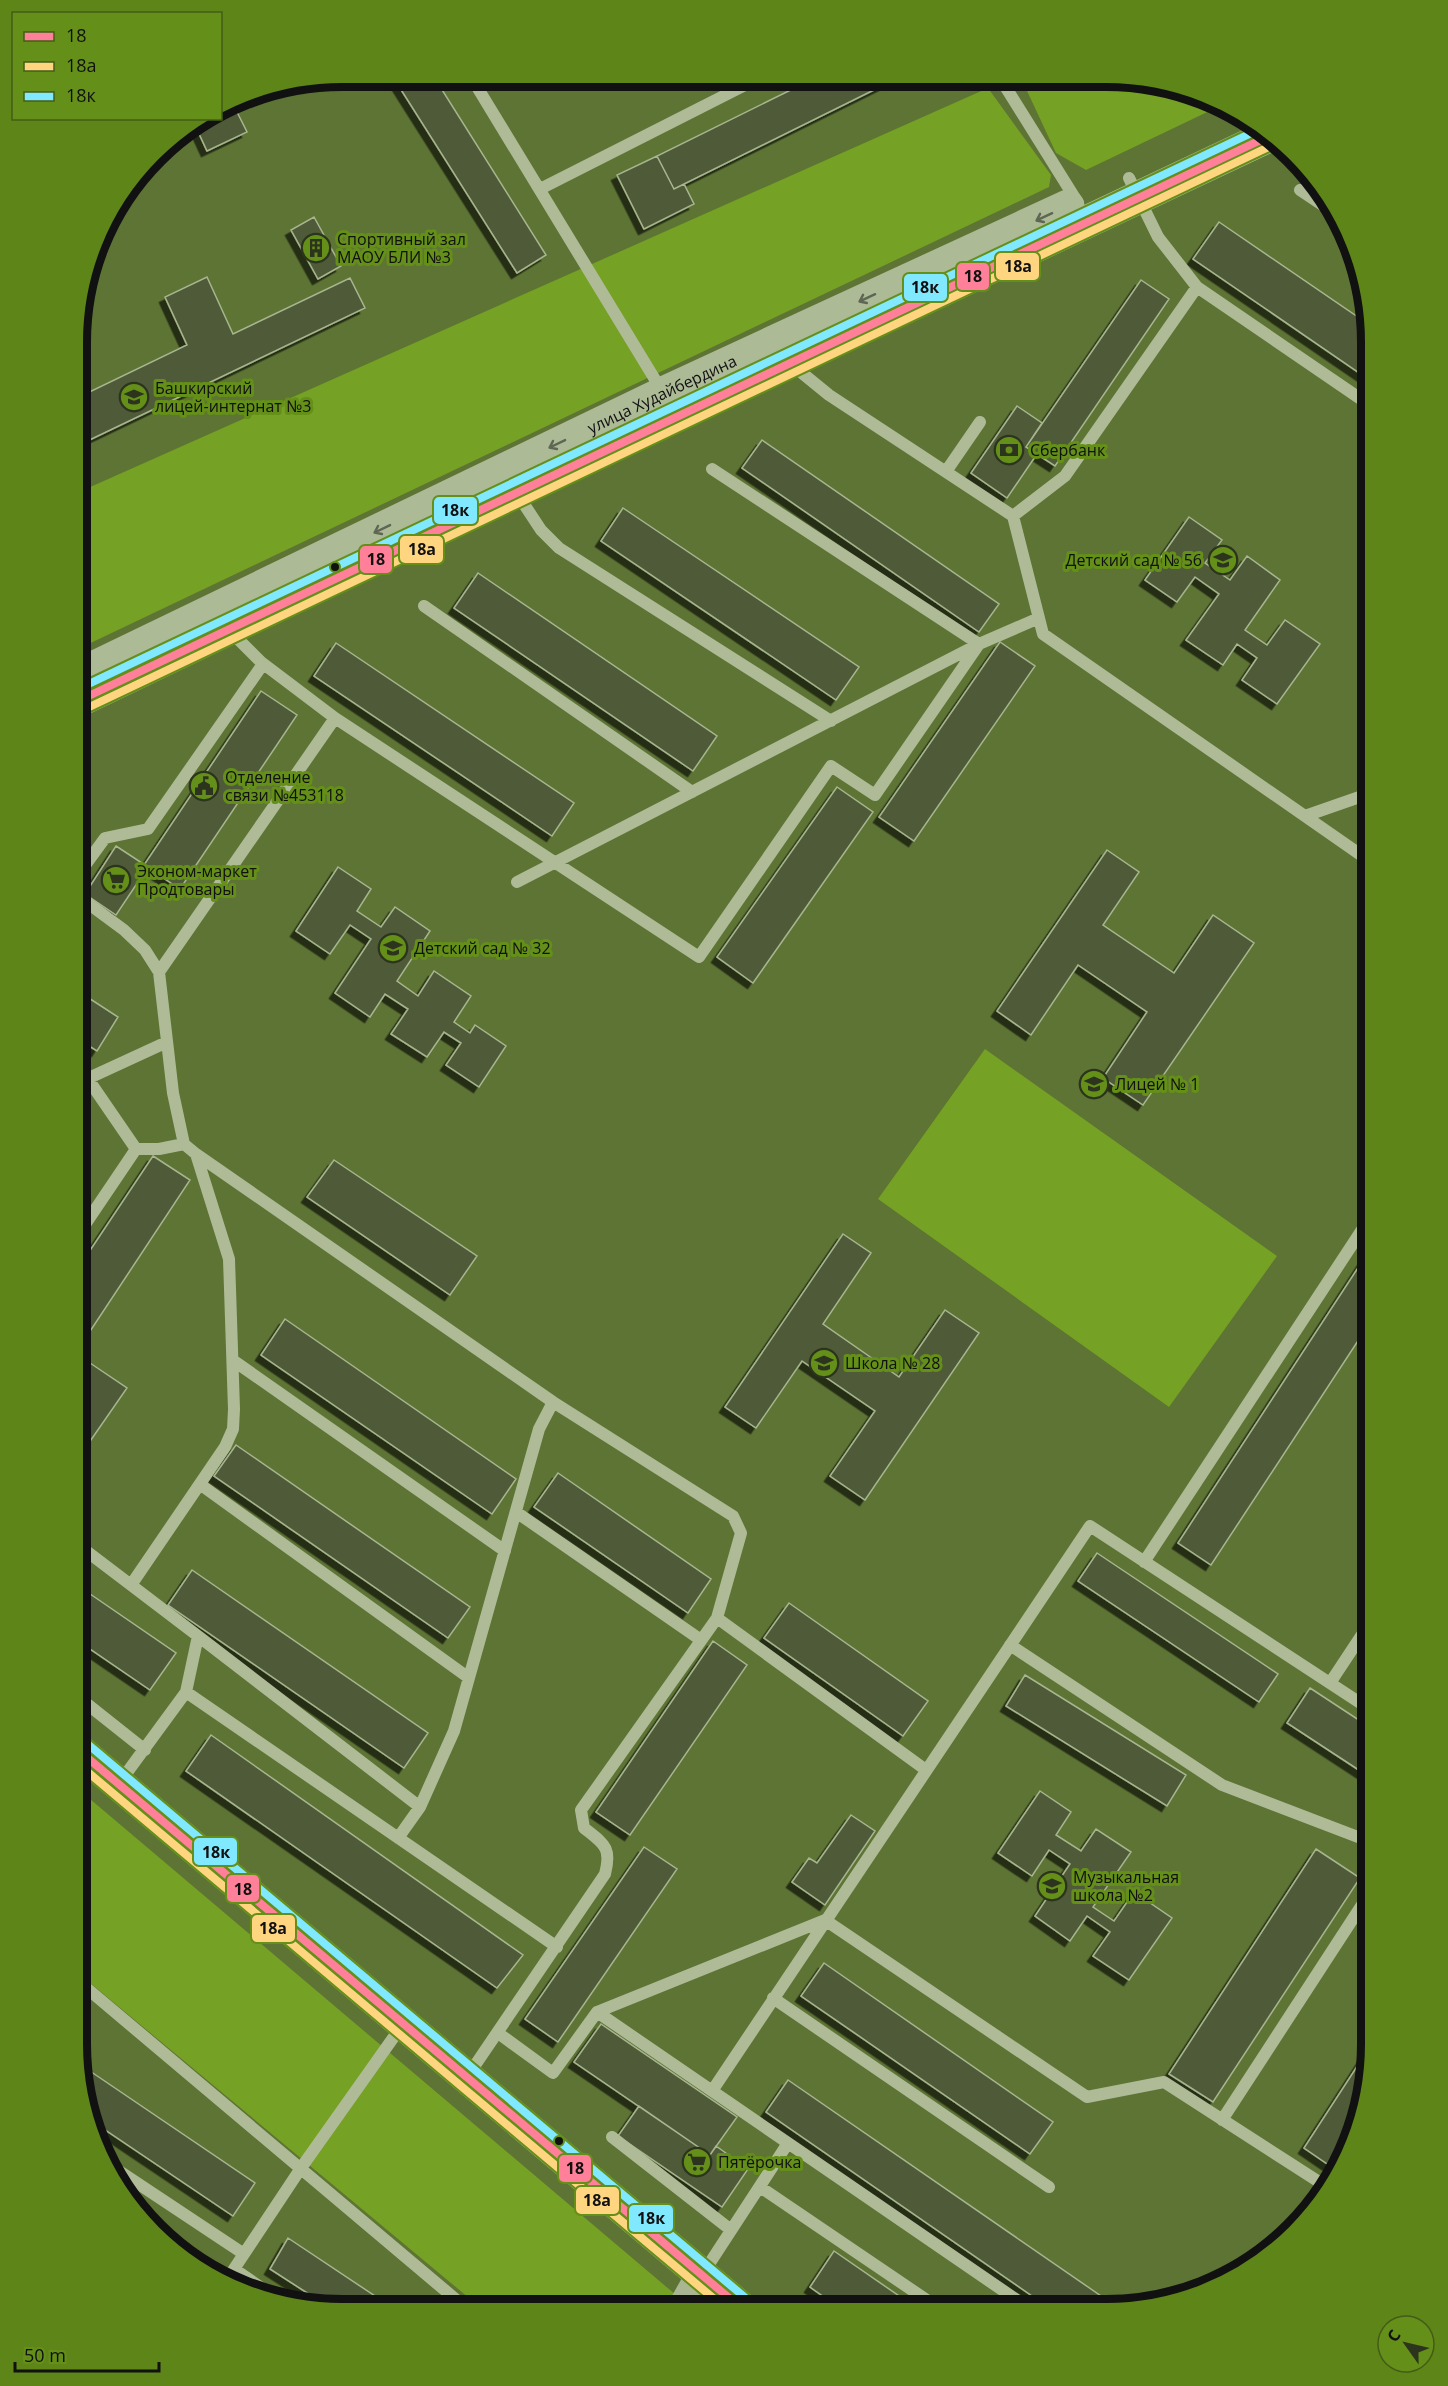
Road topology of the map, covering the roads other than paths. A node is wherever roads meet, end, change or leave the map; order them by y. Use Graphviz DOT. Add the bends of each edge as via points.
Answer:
graph roads {
  1 [pos="477,87"];
  2 [pos="741,87"];
  3 [pos="1006,87"];
  4 [pos="1240,125"];
  5 [pos="1260,139"];
  6 [pos="1133,188"];
  7 [pos="540,189"];
  8 [pos="1300,190"];
  9 [pos="1320,204"];
  10 [pos="1083,212"];
  11 [pos="1197,286"];
  12 [pos="782,351"];
  13 [pos="1361,399"];
  14 [pos="669,404"];
  15 [pos="980,422"];
  16 [pos="712,468"];
  17 [pos="947,470"];
  18 [pos="510,480"];
  19 [pos="1013,516"];
  20 [pos="424,606"];
  21 [pos="1039,618"];
  22 [pos="222,619"];
  23 [pos="979,644"];
  24 [pos="263,664"];
  25 [pos="87,672"];
  26 [pos="87,696"];
  27 [pos="336,718"];
  28 [pos="831,721"];
  29 [pos="692,792"];
  30 [pos="1361,796"];
  31 [pos="1305,816"];
  32 [pos="1361,855"];
  33 [pos="555,862"];
  34 [pos="87,863"];
  35 [pos="517,882"];
  36 [pos="87,903"];
  37 [pos="159,972"];
  38 [pos="167,1042"];
  39 [pos="87,1075"];
  40 [pos="87,1086"];
  41 [pos="184,1144"];
  42 [pos="136,1149"];
  43 [pos="196,1154"];
  44 [pos="87,1222"];
  45 [pos="1361,1231"];
  46 [pos="234,1361"];
  47 [pos="553,1402"];
  48 [pos="201,1485"];
  49 [pos="516,1512"];
  50 [pos="505,1551"];
  51 [pos="87,1552"];
  52 [pos="1144,1562"];
  53 [pos="131,1585"];
  54 [pos="717,1618"];
  55 [pos="198,1636"];
  56 [pos="1361,1636"];
  57 [pos="701,1640"];
  58 [pos="1010,1645"];
  59 [pos="469,1678"];
  60 [pos="1330,1683"];
  61 [pos="186,1692"];
  62 [pos="1361,1703"];
  63 [pos="87,1704"];
  64 [pos="145,1750"];
  65 [pos="87,1757"];
  66 [pos="926,1770"];
  67 [pos="119,1784"];
  68 [pos="420,1807"];
  69 [pos="398,1838"];
  70 [pos="1361,1838"];
  71 [pos="1361,1906"];
  72 [pos="825,1920"];
  73 [pos="557,1947"];
  74 [pos="87,1988"];
  75 [pos="773,1998"];
  76 [pos="597,2012"];
  77 [pos="404,2024"];
  78 [pos="498,2033"];
  79 [pos="468,2077"];
  80 [pos="712,2091"];
  81 [pos="1222,2120"];
  82 [pos="612,2137"];
  83 [pos="788,2143"];
  84 [pos="301,2168"];
  85 [pos="121,2173"];
  86 [pos="1320,2183"];
  87 [pos="759,2187"];
  88 [pos="1050,2187"];
  89 [pos="731,2230"];
  90 [pos="244,2254"];
  91 [pos="234,2270"];
  92 [pos="231,2274"];
  93 [pos="702,2276"];
  94 [pos="253,2283"];
  95 [pos="455,2299"];
  96 [pos="689,2299"];
  97 [pos="730,2299"];
  98 [pos="925,2299"];
  99 [pos="1015,2299"];
  1 -- 7 [label="lane"];
  2 -- 7 [label="lane"];
  3 -- 10 [label="lane"];
  4 -- 6 [label="main road, улица Худайбердина"];
  5 -- 6 [label="main road, улица Худайбердина"];
  6 -- 10 [label="main road, улица Худайбердина"];
  6 -- 11 [label="lane" via="1158,237"];
  7 -- 14 [label="lane"];
  8 -- 9 [label="lane"];
  10 -- 12 [label="main road, улица Худайбердина"];
  11 -- 13 [label="lane"];
  11 -- 19 [label="lane" via="1065,476"];
  12 -- 14 [label="main road, улица Худайбердина"];
  12 -- 17 [label="lane" via="804,377"];
  14 -- 18 [label="main road, улица Худайбердина"];
  15 -- 17 [label="lane"];
  16 -- 23 [label="lane"];
  17 -- 19 [label="lane"];
  18 -- 22 [label="main road, улица Худайбердина"];
  18 -- 28 [label="lane" via="541,530 559,548"];
  19 -- 21 [label="lane"];
  20 -- 29 [label="lane"];
  21 -- 23 [label="lane"];
  21 -- 31 [label="lane" via="1043,634"];
  22 -- 24 [label="lane" via="243,647"];
  22 -- 25 [label="main road, улица Худайбердина"];
  22 -- 26 [label="main road, улица Худайбердина"];
  23 -- 28 [label="lane"];
  23 -- 33 [label="lane" via="874,795 831,766 699,957"];
  24 -- 27 [label="lane"];
  24 -- 34 [label="lane" via="148,829 105,838"];
  27 -- 33 [label="lane"];
  27 -- 37 [label="lane"];
  28 -- 29 [label="lane"];
  29 -- 33 [label="lane"];
  30 -- 31 [label="lane"];
  31 -- 32 [label="lane"];
  33 -- 35 [label="lane"];
  36 -- 37 [label="lane" via="145,950"];
  37 -- 38 [label="lane"];
  38 -- 39 [label="lane"];
  38 -- 41 [label="lane"];
  40 -- 42 [label="lane"];
  41 -- 42 [label="lane"];
  41 -- 43 [label="lane"];
  42 -- 44 [label="lane"];
  43 -- 46 [label="lane" via="229,1259"];
  43 -- 47 [label="lane"];
  45 -- 52 [label="lane"];
  46 -- 48 [label="lane" via="233,1429"];
  46 -- 50 [label="lane"];
  47 -- 49 [label="lane" via="539,1429"];
  47 -- 54 [label="lane" via="734,1516 741,1533"];
  48 -- 53 [label="lane"];
  48 -- 59 [label="lane"];
  49 -- 50 [label="lane"];
  49 -- 57 [label="lane"];
  50 -- 59 [label="lane"];
  51 -- 53 [label="lane"];
  52 -- 58 [label="lane" via="1090,1526"];
  52 -- 60 [label="lane"];
  53 -- 55 [label="lane"];
  54 -- 57 [label="lane"];
  54 -- 66 [label="lane"];
  55 -- 61 [label="lane"];
  55 -- 68 [label="lane"];
  56 -- 60 [label="lane"];
  57 -- 73 [label="lane" via="581,1810 584,1828 605,1845 609,1859 605,1874"];
  58 -- 66 [label="lane"];
  58 -- 70 [label="lane" via="1222,1785"];
  59 -- 68 [label="lane" via="454,1731"];
  60 -- 62 [label="lane"];
  61 -- 64 [label="lane"];
  61 -- 69 [label="lane"];
  63 -- 64 [label="lane"];
  64 -- 67 [label="lane"];
  65 -- 67 [label="main road"];
  66 -- 72 [label="lane"];
  67 -- 77 [label="main road"];
  68 -- 69 [label="lane"];
  69 -- 73 [label="lane"];
  71 -- 81 [label="lane"];
  72 -- 75 [label="lane"];
  72 -- 76 [label="lane"];
  72 -- 81 [label="lane" via="1087,2097 1164,2082"];
  73 -- 78 [label="lane"];
  74 -- 84 [label="lane"];
  75 -- 80 [label="lane"];
  75 -- 88 [label="lane"];
  76 -- 78 [label="lane" via="553,2073"];
  76 -- 80 [label="lane"];
  77 -- 79 [label="main road"];
  77 -- 84 [label="lane"];
  78 -- 79 [label="lane"];
  79 -- 93 [label="main road"];
  80 -- 83 [label="lane"];
  81 -- 86 [label="lane"];
  82 -- 89 [label="lane"];
  83 -- 87 [label="lane"];
  83 -- 99 [label="lane"];
  84 -- 90 [label="lane"];
  84 -- 95 [label="lane"];
  85 -- 90 [label="lane"];
  87 -- 89 [label="lane"];
  87 -- 98 [label="lane"];
  89 -- 93 [label="lane"];
  90 -- 91 [label="lane"];
  91 -- 92 [label="lane"];
  91 -- 94 [label="lane"];
  93 -- 96 [label="main road"];
  93 -- 97 [label="main road"];
}
